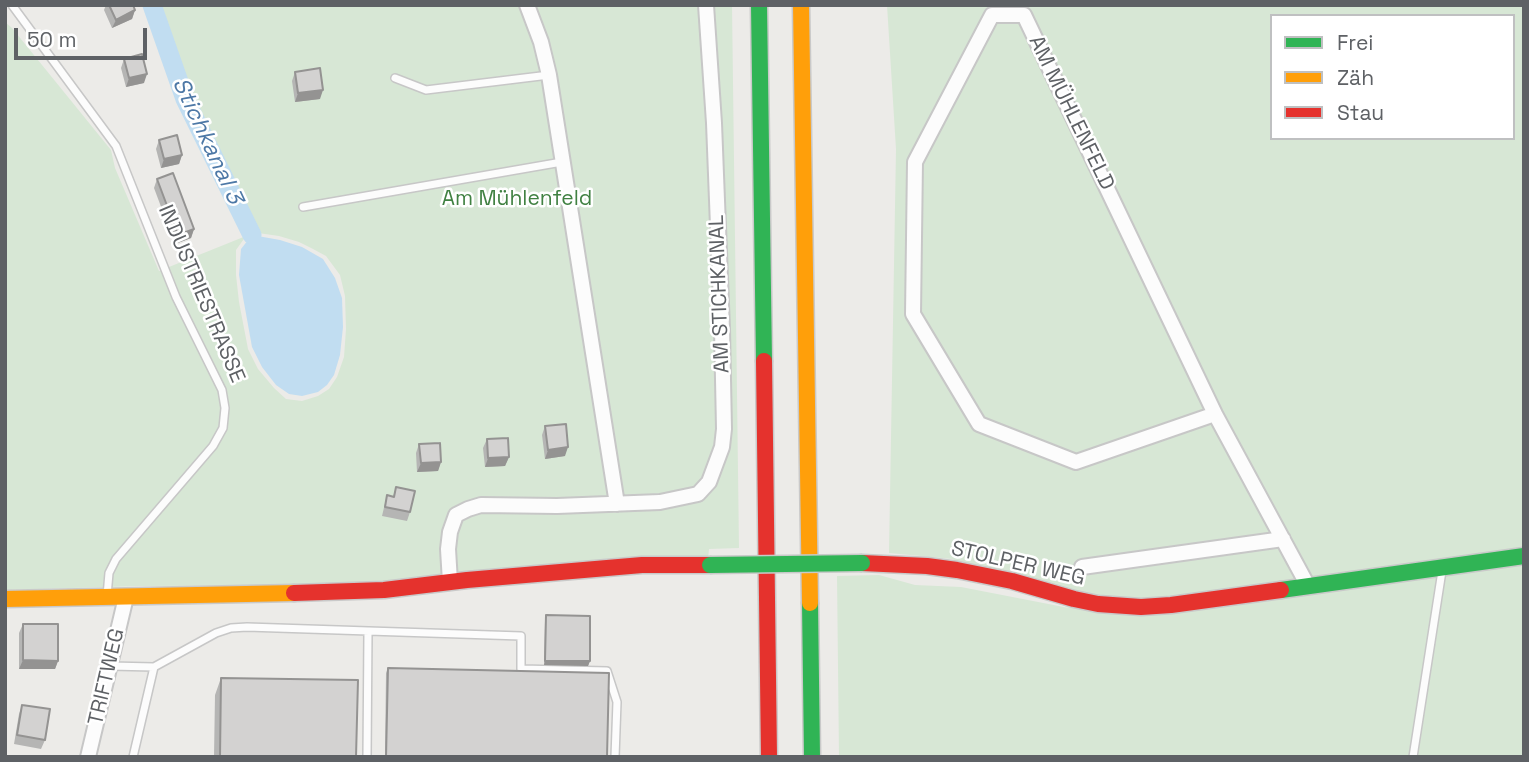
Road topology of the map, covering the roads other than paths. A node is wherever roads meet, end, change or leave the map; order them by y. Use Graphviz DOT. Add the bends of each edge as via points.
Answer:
graph roads {
  1 [pos="12,5"];
  2 [pos="527,5"];
  3 [pos="706,5"];
  4 [pos="759,5"];
  5 [pos="801,5"];
  6 [pos="549,75"];
  7 [pos="395,78"];
  8 [pos="563,162"];
  9 [pos="303,207"];
  10 [pos="1215,414"];
  11 [pos="617,504"];
  12 [pos="1283,539"];
  13 [pos="1524,556"];
  14 [pos="1082,567"];
  15 [pos="1442,567"];
  16 [pos="450,582"];
  17 [pos="1308,586"];
  18 [pos="107,597"];
  19 [pos="126,597"];
  20 [pos="5,599"];
  21 [pos="368,632"];
  22 [pos="109,666"];
  23 [pos="155,667"];
  24 [pos="88,757"];
  25 [pos="134,757"];
  26 [pos="368,757"];
  27 [pos="615,757"];
  28 [pos="769,757"];
  29 [pos="812,757"];
  30 [pos="1413,757"];
  1 -- 18 [label="lane, INDUSTRIESTRASSE" via="116,146 176,297 222,390 225,408 223,428 214,446 116,559 108,573"];
  2 -- 6 [label="street"];
  3 -- 11 [label="street, AM STICHKANAL" via="722,329 722,447 709,482 698,494"];
  4 -- 28 [label="main road"];
  5 -- 29 [label="main road"];
  6 -- 7 [label="lane" via="426,90"];
  6 -- 8 [label="street"];
  8 -- 9 [label="lane"];
  8 -- 11 [label="street"];
  10 -- 10 [label="street, AM MÜHLENFELD" via="1024,15 992,15 915,162 914,314 979,424 1076,461"];
  10 -- 12 [label="street, AM MÜHLENFELD"];
  11 -- 16 [label="street, AM STICHKANAL" via="481,505 468,509 456,515 450,532"];
  12 -- 14 [label="street"];
  12 -- 17 [label="street, AM MÜHLENFELD"];
  13 -- 15 [label="main road, STOLPER WEG"];
  15 -- 17 [label="main road, STOLPER WEG"];
  15 -- 30 [label="lane"];
  16 -- 17 [label="main road, STOLPER WEG, bridge" via="642,565 862,563 957,570 1074,600 1141,607"];
  16 -- 19 [label="main road" via="384,590"];
  18 -- 19 [label="main road"];
  18 -- 20 [label="main road"];
  19 -- 22 [label="street, TRIFTWEG"];
  21 -- 23 [label="lane" via="231,628"];
  21 -- 26 [label="lane"];
  21 -- 27 [label="lane" via="521,636 521,669 607,671 617,702"];
  22 -- 23 [label="lane"];
  22 -- 24 [label="street, TRIFTWEG"];
  23 -- 25 [label="lane"];
}
